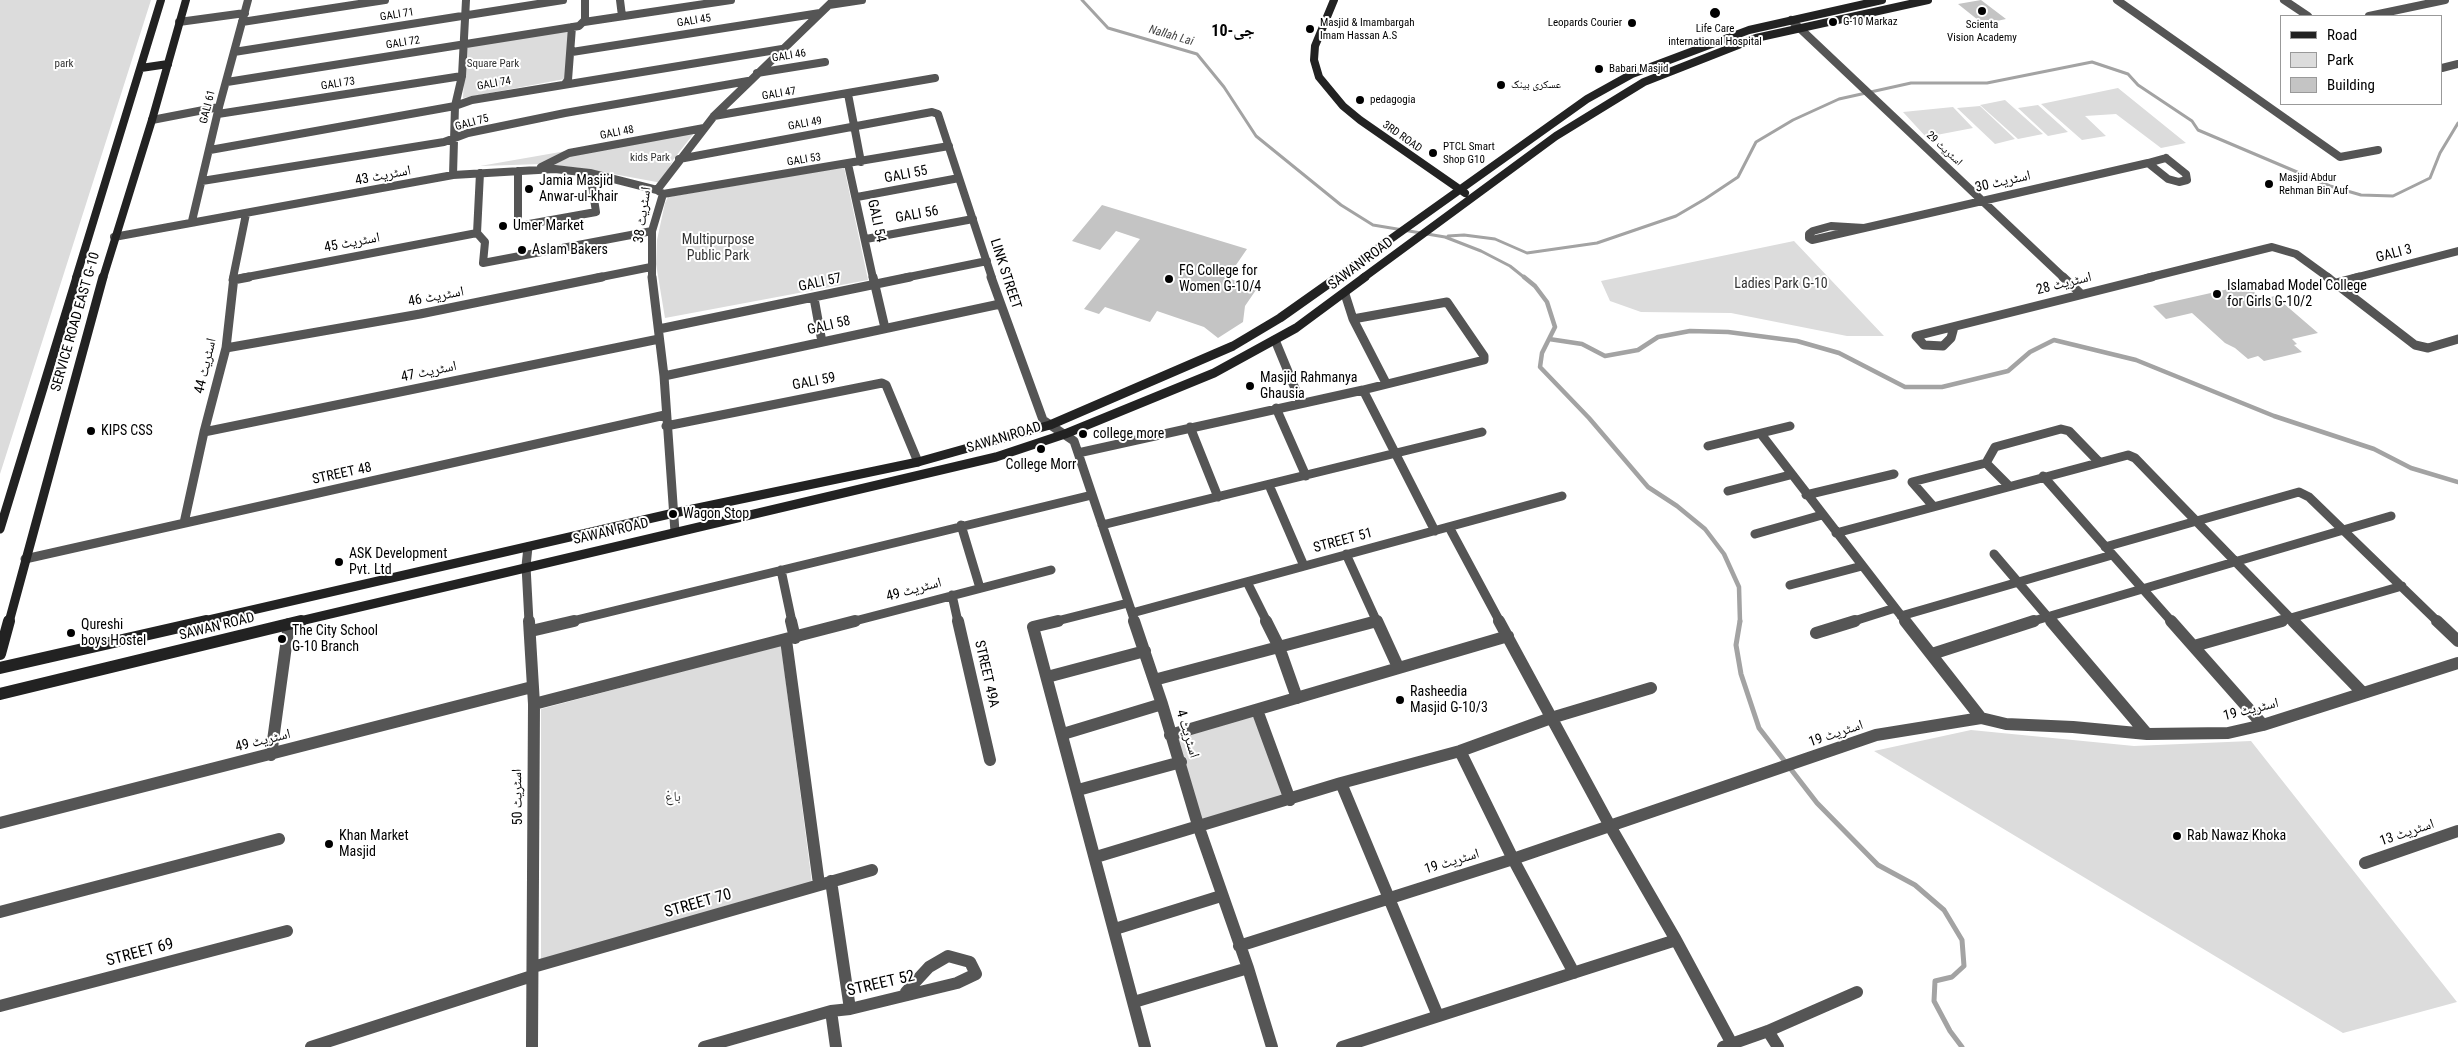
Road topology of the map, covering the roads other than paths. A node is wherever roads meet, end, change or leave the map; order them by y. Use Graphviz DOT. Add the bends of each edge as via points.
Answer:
graph roads {
  1 [pos="161,0"];
  2 [pos="186,0"];
  3 [pos="248,0"];
  4 [pos="385,0"];
  5 [pos="466,0"];
  6 [pos="563,0"];
  7 [pos="584,0"];
  8 [pos="620,0"];
  9 [pos="731,0"];
  10 [pos="862,0"];
  11 [pos="1334,0"];
  12 [pos="1882,0"];
  13 [pos="1928,0"];
  14 [pos="2117,0"];
  15 [pos="2284,0"];
  16 [pos="2412,0"];
  17 [pos="2445,0"];
  18 [pos="831,2"];
  19 [pos="2420,5"];
  20 [pos="245,13"];
  21 [pos="820,13"];
  22 [pos="2306,15"];
  23 [pos="2374,15"];
  24 [pos="464,16"];
  25 [pos="622,16"];
  26 [pos="1791,20"];
  27 [pos="179,22"];
  28 [pos="242,22"];
  29 [pos="583,24"];
  30 [pos="572,28"];
  31 [pos="1799,28"];
  32 [pos="462,45"];
  33 [pos="783,49"];
  34 [pos="234,52"];
  35 [pos="572,52"];
  36 [pos="824,62"];
  37 [pos="168,64"];
  38 [pos="2458,64"];
  39 [pos="141,68"];
  40 [pos="2443,68"];
  41 [pos="757,72"];
  42 [pos="462,76"];
  43 [pos="935,78"];
  44 [pos="748,81"];
  45 [pos="227,82"];
  46 [pos="566,84"];
  47 [pos="848,94"];
  48 [pos="455,106"];
  49 [pos="218,111"];
  50 [pos="935,112"];
  51 [pos="714,116"];
  52 [pos="152,120"];
  53 [pos="854,126"];
  54 [pos="704,128"];
  55 [pos="455,140"];
  56 [pos="949,146"];
  57 [pos="210,150"];
  58 [pos="2378,150"];
  59 [pos="679,159"];
  60 [pos="861,162"];
  61 [pos="2148,163"];
  62 [pos="848,164"];
  63 [pos="538,169"];
  64 [pos="518,170"];
  65 [pos="480,172"];
  66 [pos="590,173"];
  67 [pos="453,175"];
  68 [pos="959,178"];
  69 [pos="202,181"];
  70 [pos="1461,190"];
  71 [pos="660,192"];
  72 [pos="857,197"];
  73 [pos="1474,198"];
  74 [pos="1983,201"];
  75 [pos="246,214"];
  76 [pos="974,219"];
  77 [pos="192,220"];
  78 [pos="1864,228"];
  79 [pos="652,231"];
  80 [pos="477,233"];
  81 [pos="114,236"];
  82 [pos="866,239"];
  83 [pos="2458,251"];
  84 [pos="987,261"];
  85 [pos="651,266"];
  86 [pos="233,280"];
  87 [pos="2336,283"];
  88 [pos="874,285"];
  89 [pos="1345,294"];
  90 [pos="2081,294"];
  91 [pos="814,298"];
  92 [pos="1000,304"];
  93 [pos="1353,320"];
  94 [pos="1954,327"];
  95 [pos="885,328"];
  96 [pos="659,334"];
  97 [pos="2458,339"];
  98 [pos="1275,340"];
  99 [pos="822,342"];
  100 [pos="226,348"];
  101 [pos="664,376"];
  102 [pos="1386,383"];
  103 [pos="1363,390"];
  104 [pos="1301,403"];
  105 [pos="1276,408"];
  106 [pos="665,415"];
  107 [pos="1050,425"];
  108 [pos="666,426"];
  109 [pos="1790,426"];
  110 [pos="1190,428"];
  111 [pos="204,432"];
  112 [pos="1482,432"];
  113 [pos="1065,434"];
  114 [pos="1761,434"];
  115 [pos="1708,446"];
  116 [pos="1078,453"];
  117 [pos="1396,454"];
  118 [pos="918,462"];
  119 [pos="2098,462"];
  120 [pos="1986,463"];
  121 [pos="1894,474"];
  122 [pos="1790,475"];
  123 [pos="1306,476"];
  124 [pos="2043,476"];
  125 [pos="1268,484"];
  126 [pos="2008,485"];
  127 [pos="1728,491"];
  128 [pos="1092,495"];
  129 [pos="1806,495"];
  130 [pos="1562,496"];
  131 [pos="1218,497"];
  132 [pos="1933,506"];
  133 [pos="674,513"];
  134 [pos="1822,515"];
  135 [pos="2392,516"];
  136 [pos="2194,520"];
  137 [pos="184,523"];
  138 [pos="961,525"];
  139 [pos="1102,525"];
  140 [pos="1449,528"];
  141 [pos="0,530"];
  142 [pos="1435,531"];
  143 [pos="2344,531"];
  144 [pos="675,532"];
  145 [pos="1836,533"];
  146 [pos="1755,534"];
  147 [pos="528,547"];
  148 [pos="2108,551"];
  149 [pos="1346,554"];
  150 [pos="1994,554"];
  151 [pos="25,559"];
  152 [pos="2236,562"];
  153 [pos="526,566"];
  154 [pos="1304,566"];
  155 [pos="1862,566"];
  156 [pos="781,570"];
  157 [pos="1051,570"];
  158 [pos="2017,581"];
  159 [pos="1247,582"];
  160 [pos="1790,585"];
  161 [pos="2402,586"];
  162 [pos="980,588"];
  163 [pos="2142,588"];
  164 [pos="952,595"];
  165 [pos="1130,608"];
  166 [pos="1898,612"];
  167 [pos="2048,616"];
  168 [pos="2292,618"];
  169 [pos="1377,621"];
  170 [pos="289,624"];
  171 [pos="531,631"];
  172 [pos="1816,633"];
  173 [pos="1508,636"];
  174 [pos="791,639"];
  175 [pos="2458,640"];
  176 [pos="2194,646"];
  177 [pos="1279,647"];
  178 [pos="1144,651"];
  179 [pos="0,654"];
  180 [pos="1932,654"];
  181 [pos="2458,662"];
  182 [pos="1398,667"];
  183 [pos="0,668"];
  184 [pos="1047,677"];
  185 [pos="1154,680"];
  186 [pos="532,687"];
  187 [pos="1651,688"];
  188 [pos="2362,692"];
  189 [pos="0,694"];
  190 [pos="1298,698"];
  191 [pos="534,704"];
  192 [pos="1162,704"];
  193 [pos="1256,710"];
  194 [pos="1551,718"];
  195 [pos="1981,718"];
  196 [pos="2263,725"];
  197 [pos="1063,734"];
  198 [pos="2147,734"];
  199 [pos="1170,735"];
  200 [pos="1460,751"];
  201 [pos="271,755"];
  202 [pos="990,760"];
  203 [pos="1181,762"];
  204 [pos="1341,783"];
  205 [pos="1078,790"];
  206 [pos="1290,800"];
  207 [pos="0,823"];
  208 [pos="1198,825"];
  209 [pos="1610,826"];
  210 [pos="2458,831"];
  211 [pos="279,839"];
  212 [pos="1096,856"];
  213 [pos="1512,859"];
  214 [pos="2366,863"];
  215 [pos="872,870"];
  216 [pos="825,883"];
  217 [pos="1222,896"];
  218 [pos="1390,897"];
  219 [pos="0,912"];
  220 [pos="1114,929"];
  221 [pos="287,931"];
  222 [pos="1676,940"];
  223 [pos="1239,946"];
  224 [pos="1248,968"];
  225 [pos="533,972"];
  226 [pos="1574,973"];
  227 [pos="906,992"];
  228 [pos="1857,992"];
  229 [pos="1134,1002"];
  230 [pos="0,1006"];
  231 [pos="850,1009"];
  232 [pos="831,1011"];
  233 [pos="1438,1016"];
  234 [pos="1768,1031"];
  235 [pos="1728,1045"];
  236 [pos="311,1047"];
  237 [pos="532,1047"];
  238 [pos="704,1047"];
  239 [pos="836,1047"];
  240 [pos="1145,1047"];
  241 [pos="1272,1047"];
  242 [pos="1342,1047"];
  243 [pos="1778,1047"];
  1 -- 39 [label="main road, SERVICE ROAD EAST G-10"];
  2 -- 27 [label="main road, SERVICE ROAD EAST G-10"];
  3 -- 20 [label="street, GALI 61"];
  4 -- 28 [label="street"];
  5 -- 24 [label="street"];
  6 -- 24 [label="street, GALI 71"];
  7 -- 29 [label="street"];
  8 -- 25 [label="street"];
  9 -- 25 [label="street, GALI 72"];
  10 -- 18 [label="street"];
  11 -- 70 [label="main road, 3RD ROAD" via="1315,46 1314,60 1319,77 1360,120"];
  12 -- 26 [label="main road, SAWAN ROAD"];
  13 -- 31 [label="main road, SAWAN ROAD"];
  14 -- 58 [label="street" via="2340,157"];
  15 -- 22 [label="street"];
  16 -- 19 [label="street"];
  17 -- 19 [label="street"];
  18 -- 21 [label="street, اسٹریٹ 38"];
  19 -- 23 [label="street"];
  20 -- 27 [label="street"];
  20 -- 28 [label="street, GALI 61"];
  21 -- 33 [label="street, اسٹریٹ 38"];
  21 -- 35 [label="street, GALI 45"];
  24 -- 32 [label="street"];
  24 -- 34 [label="street, GALI 71"];
  25 -- 29 [label="street, GALI 72"];
  26 -- 31 [label="street, اسٹریٹ 29"];
  26 -- 70 [label="main road, SAWAN ROAD" via="1749,30 1632,74 1587,99"];
  27 -- 37 [label="main road, SERVICE ROAD EAST G-10"];
  28 -- 34 [label="street, GALI 61"];
  29 -- 30 [label="street, GALI 72"];
  30 -- 32 [label="street, GALI 72"];
  30 -- 35 [label="street"];
  31 -- 73 [label="main road, SAWAN ROAD" via="1756,38 1644,82 1564,131"];
  31 -- 74 [label="street, اسٹریٹ 29"];
  32 -- 42 [label="street"];
  32 -- 45 [label="street, GALI 72"];
  33 -- 41 [label="street, اسٹریٹ 38"];
  33 -- 46 [label="street, GALI 74"];
  34 -- 45 [label="street, GALI 61"];
  35 -- 46 [label="street"];
  36 -- 41 [label="street, GALI 46"];
  37 -- 39 [label="main road"];
  37 -- 52 [label="main road, SERVICE ROAD EAST G-10"];
  38 -- 40 [label="street"];
  39 -- 141 [label="main road, SERVICE ROAD EAST G-10"];
  41 -- 44 [label="street, اسٹریٹ 38"];
  42 -- 48 [label="street"];
  42 -- 49 [label="street, GALI 73"];
  43 -- 47 [label="street, GALI 47"];
  44 -- 51 [label="street, اسٹریٹ 38"];
  44 -- 55 [label="street, GALI 75" via="565,113 468,133"];
  45 -- 49 [label="street, GALI 61"];
  46 -- 48 [label="street, GALI 74" via="472,100"];
  47 -- 51 [label="street, GALI 47"];
  47 -- 53 [label="street"];
  48 -- 55 [label="street"];
  48 -- 57 [label="street, GALI 74"];
  49 -- 52 [label="street, GALI 73"];
  49 -- 57 [label="street, GALI 61"];
  50 -- 53 [label="street, GALI 49"];
  50 -- 56 [label="street, LINK STREET"];
  51 -- 54 [label="street, اسٹریٹ 38"];
  52 -- 81 [label="main road, SERVICE ROAD EAST G-10"];
  53 -- 59 [label="street, GALI 49"];
  53 -- 60 [label="street"];
  54 -- 59 [label="street, اسٹریٹ 38"];
  54 -- 63 [label="street, GALI 48" via="569,153"];
  55 -- 67 [label="street"];
  55 -- 69 [label="street, GALI 75"];
  56 -- 60 [label="street, GALI 53"];
  56 -- 68 [label="street, LINK STREET"];
  57 -- 69 [label="street, GALI 61"];
  59 -- 71 [label="street, اسٹریٹ 38"];
  60 -- 62 [label="street, GALI 53"];
  61 -- 74 [label="street, اسٹریٹ 30"];
  62 -- 71 [label="street, GALI 53"];
  62 -- 72 [label="street, GALI 54"];
  63 -- 64 [label="street, اسٹریٹ 43"];
  63 -- 66 [label="street, اسٹریٹ 43"];
  64 -- 65 [label="street, اسٹریٹ 43"];
  64 -- 66 [label="street" via="518,226 596,212"];
  65 -- 67 [label="street, اسٹریٹ 43"];
  65 -- 80 [label="street"];
  66 -- 71 [label="street, اسٹریٹ 43"];
  67 -- 75 [label="street, اسٹریٹ 43"];
  68 -- 72 [label="street, GALI 55"];
  68 -- 76 [label="street, LINK STREET"];
  69 -- 77 [label="street, GALI 61"];
  70 -- 73 [label="main road, 3RD ROAD"];
  70 -- 107 [label="main road, SAWAN ROAD" via="1280,318 1233,346"];
  71 -- 79 [label="street, اسٹریٹ 38"];
  72 -- 82 [label="street, GALI 54"];
  73 -- 89 [label="main road, SAWAN ROAD"];
  74 -- 78 [label="street, اسٹریٹ 30"];
  74 -- 90 [label="street, اسٹریٹ 29"];
  75 -- 77 [label="street, اسٹریٹ 43"];
  75 -- 86 [label="street, اسٹریٹ 44"];
  76 -- 82 [label="street, GALI 56"];
  76 -- 84 [label="street, LINK STREET"];
  77 -- 81 [label="street, اسٹریٹ 43"];
  78 -- 78 [label="street, اسٹریٹ 30" via="1831,226 1813,231 1809,238 1812,240"];
  79 -- 80 [label="street" via="483,263 485,242"];
  79 -- 85 [label="street, اسٹریٹ 38"];
  80 -- 86 [label="street, اسٹریٹ 45"];
  81 -- 151 [label="main road, SERVICE ROAD EAST G-10"];
  82 -- 88 [label="street, GALI 54"];
  83 -- 87 [label="street, GALI 3"];
  84 -- 88 [label="street, GALI 57"];
  84 -- 92 [label="street, LINK STREET"];
  85 -- 96 [label="street, اسٹریٹ 38"];
  85 -- 100 [label="street, اسٹریٹ 46" via="420,314"];
  86 -- 100 [label="street, اسٹریٹ 44"];
  87 -- 90 [label="street, اسٹریٹ 28" via="2296,254 2272,246"];
  87 -- 97 [label="street" via="2415,345 2428,348"];
  88 -- 91 [label="street, GALI 57"];
  88 -- 95 [label="street, GALI 54"];
  89 -- 93 [label="street"];
  89 -- 98 [label="main road, SAWAN ROAD"];
  90 -- 94 [label="street, اسٹریٹ 28" via="1916,336 1924,345 1943,346 1951,338"];
  91 -- 96 [label="street, GALI 57"];
  91 -- 99 [label="street"];
  92 -- 95 [label="street, GALI 58"];
  92 -- 107 [label="street, LINK STREET" via="1043,420"];
  93 -- 102 [label="street"];
  93 -- 102 [label="street" via="1447,302 1484,356 1481,362"];
  95 -- 99 [label="street, GALI 58"];
  96 -- 101 [label="street, اسٹریٹ 38"];
  96 -- 111 [label="street, اسٹریٹ 47"];
  98 -- 104 [label="street"];
  98 -- 113 [label="main road, SAWAN ROAD" via="1214,373"];
  99 -- 101 [label="street, GALI 58"];
  100 -- 111 [label="street, اسٹریٹ 44"];
  101 -- 106 [label="street, اسٹریٹ 38"];
  102 -- 103 [label="street"];
  103 -- 104 [label="street"];
  103 -- 117 [label="street"];
  104 -- 105 [label="street"];
  105 -- 110 [label="street"];
  105 -- 123 [label="street"];
  106 -- 108 [label="street, اسٹریٹ 38"];
  106 -- 137 [label="street, STREET 48"];
  107 -- 113 [label="street, LINK STREET"];
  107 -- 118 [label="main road, SAWAN ROAD"];
  108 -- 118 [label="street, GALI 59" via="882,383"];
  108 -- 133 [label="street, اسٹریٹ 38"];
  109 -- 114 [label="street"];
  110 -- 116 [label="street"];
  110 -- 131 [label="street"];
  111 -- 137 [label="street, اسٹریٹ 44"];
  112 -- 117 [label="street"];
  113 -- 116 [label="street, اسٹریٹ 4" via="1074,442"];
  113 -- 144 [label="main road, SAWAN ROAD" via="996,457"];
  114 -- 115 [label="street"];
  114 -- 122 [label="street"];
  116 -- 128 [label="street, اسٹریٹ 4"];
  117 -- 123 [label="street"];
  117 -- 142 [label="street"];
  118 -- 133 [label="main road, SAWAN ROAD"];
  119 -- 120 [label="street" via="2069,431 2062,429 1995,447"];
  119 -- 124 [label="street"];
  119 -- 136 [label="street" via="2128,455 2135,458"];
  120 -- 126 [label="street"];
  120 -- 132 [label="street" via="1912,482"];
  121 -- 129 [label="street"];
  122 -- 127 [label="street"];
  122 -- 129 [label="street"];
  123 -- 125 [label="street"];
  124 -- 126 [label="street"];
  124 -- 148 [label="street"];
  125 -- 131 [label="street"];
  125 -- 154 [label="street"];
  126 -- 132 [label="street"];
  128 -- 138 [label="street"];
  128 -- 139 [label="street, اسٹریٹ 4"];
  129 -- 134 [label="street"];
  130 -- 140 [label="street, STREET 51"];
  131 -- 139 [label="street"];
  132 -- 145 [label="street"];
  133 -- 144 [label="street, اسٹریٹ 38"];
  133 -- 147 [label="main road, SAWAN ROAD"];
  134 -- 145 [label="street"];
  134 -- 146 [label="street"];
  135 -- 143 [label="street"];
  136 -- 143 [label="street" via="2299,492 2309,497"];
  136 -- 148 [label="street"];
  136 -- 152 [label="street"];
  137 -- 151 [label="street, STREET 48"];
  138 -- 156 [label="street"];
  138 -- 162 [label="street"];
  139 -- 165 [label="street, اسٹریٹ 4"];
  140 -- 142 [label="street, STREET 51"];
  140 -- 173 [label="street"];
  142 -- 149 [label="street, STREET 51"];
  143 -- 152 [label="street"];
  143 -- 161 [label="street"];
  144 -- 153 [label="main road, SAWAN ROAD"];
  145 -- 155 [label="street"];
  147 -- 153 [label="street, اسٹریٹ 50"];
  147 -- 183 [label="main road, SAWAN ROAD"];
  148 -- 158 [label="street"];
  148 -- 163 [label="street"];
  149 -- 154 [label="street, STREET 51"];
  149 -- 169 [label="street"];
  150 -- 158 [label="street"];
  151 -- 179 [label="main road, SERVICE ROAD EAST G-10"];
  152 -- 163 [label="street"];
  152 -- 168 [label="street"];
  153 -- 170 [label="main road, SAWAN ROAD"];
  153 -- 171 [label="street, اسٹریٹ 50"];
  154 -- 159 [label="street, STREET 51"];
  155 -- 160 [label="street"];
  155 -- 166 [label="street"];
  156 -- 171 [label="street"];
  156 -- 174 [label="street"];
  157 -- 162 [label="street, اسٹریٹ 49"];
  158 -- 166 [label="street"];
  158 -- 167 [label="street"];
  159 -- 165 [label="street, STREET 51"];
  159 -- 177 [label="street"];
  161 -- 168 [label="street"];
  161 -- 175 [label="street"];
  162 -- 164 [label="street, اسٹریٹ 49"];
  163 -- 167 [label="street"];
  163 -- 176 [label="street"];
  164 -- 174 [label="street, اسٹریٹ 49"];
  164 -- 202 [label="street, STREET 49A"];
  165 -- 178 [label="street, اسٹریٹ 4"];
  165 -- 184 [label="street, STREET 51" via="1033,627"];
  166 -- 172 [label="street"];
  166 -- 180 [label="street"];
  167 -- 180 [label="street"];
  167 -- 198 [label="street"];
  168 -- 176 [label="street"];
  168 -- 188 [label="street"];
  169 -- 177 [label="street"];
  169 -- 182 [label="street"];
  170 -- 189 [label="main road, SAWAN ROAD"];
  170 -- 201 [label="street"];
  171 -- 186 [label="street, اسٹریٹ 50"];
  173 -- 182 [label="street"];
  173 -- 194 [label="street"];
  174 -- 191 [label="street, اسٹریٹ 49"];
  174 -- 216 [label="street"];
  176 -- 196 [label="street"];
  177 -- 185 [label="street"];
  177 -- 190 [label="street"];
  178 -- 184 [label="street"];
  178 -- 185 [label="street, اسٹریٹ 4"];
  180 -- 195 [label="street"];
  181 -- 188 [label="street, اسٹریٹ 19"];
  182 -- 190 [label="street"];
  184 -- 197 [label="street"];
  185 -- 192 [label="street, اسٹریٹ 4"];
  186 -- 191 [label="street, اسٹریٹ 50"];
  186 -- 201 [label="street, اسٹریٹ 49"];
  187 -- 194 [label="street"];
  188 -- 196 [label="street, اسٹریٹ 19"];
  190 -- 193 [label="street"];
  191 -- 225 [label="street, اسٹریٹ 50"];
  192 -- 197 [label="street"];
  192 -- 199 [label="street, اسٹریٹ 4"];
  193 -- 199 [label="street"];
  193 -- 206 [label="street"];
  194 -- 200 [label="street"];
  194 -- 209 [label="street"];
  195 -- 198 [label="street, اسٹریٹ 19" via="2006,724"];
  195 -- 209 [label="street, اسٹریٹ 19" via="1876,735"];
  196 -- 198 [label="street, اسٹریٹ 19" via="2228,733"];
  197 -- 205 [label="street"];
  199 -- 203 [label="street, اسٹریٹ 4"];
  200 -- 204 [label="street"];
  200 -- 213 [label="street"];
  201 -- 207 [label="street, اسٹریٹ 49"];
  203 -- 205 [label="street"];
  203 -- 208 [label="street, اسٹریٹ 4"];
  204 -- 206 [label="street"];
  204 -- 218 [label="street"];
  205 -- 212 [label="street"];
  206 -- 208 [label="street"];
  208 -- 212 [label="street"];
  208 -- 217 [label="street, اسٹریٹ 4"];
  209 -- 213 [label="street, اسٹریٹ 19"];
  209 -- 222 [label="street"];
  210 -- 214 [label="street, اسٹریٹ 13"];
  211 -- 219 [label="street"];
  212 -- 220 [label="street"];
  213 -- 218 [label="street, اسٹریٹ 19"];
  213 -- 226 [label="street"];
  215 -- 216 [label="street, STREET 70"];
  216 -- 225 [label="street, STREET 70"];
  216 -- 231 [label="street"];
  217 -- 220 [label="street"];
  217 -- 223 [label="street, اسٹریٹ 4"];
  218 -- 223 [label="street, اسٹریٹ 19"];
  218 -- 233 [label="street"];
  220 -- 229 [label="street"];
  221 -- 230 [label="street, STREET 69"];
  222 -- 226 [label="street"];
  222 -- 235 [label="street"];
  223 -- 224 [label="street, اسٹریٹ 4"];
  224 -- 229 [label="street"];
  224 -- 241 [label="street, اسٹریٹ 4"];
  225 -- 236 [label="street, STREET 70"];
  225 -- 237 [label="street, اسٹریٹ 50"];
  226 -- 233 [label="street"];
  227 -- 231 [label="street, STREET 52" via="929,966 948,956 970,962 976,974 957,983"];
  228 -- 234 [label="street"];
  229 -- 240 [label="street"];
  231 -- 232 [label="street, STREET 52"];
  232 -- 238 [label="street, STREET 52"];
  232 -- 239 [label="street"];
  233 -- 242 [label="street"];
  234 -- 235 [label="street"];
  234 -- 243 [label="street"];
}
